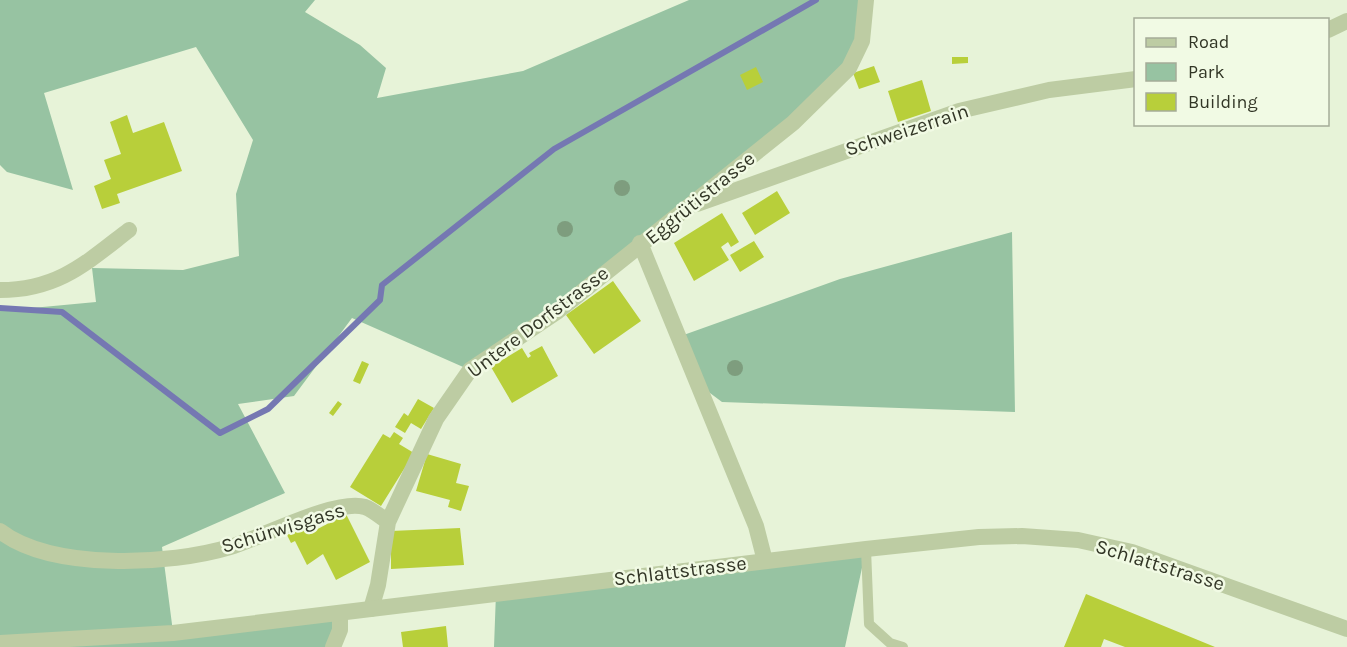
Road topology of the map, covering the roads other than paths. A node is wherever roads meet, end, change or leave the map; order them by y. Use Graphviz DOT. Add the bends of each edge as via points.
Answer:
graph roads {
  1 [pos="866,0"];
  2 [pos="1347,21"];
  3 [pos="1329,30"];
  4 [pos="1134,79"];
  5 [pos="685,208"];
  6 [pos="129,230"];
  7 [pos="640,243"];
  8 [pos="0,290"];
  9 [pos="388,522"];
  10 [pos="0,531"];
  11 [pos="866,549"];
  12 [pos="765,561"];
  13 [pos="371,609"];
  14 [pos="340,613"];
  15 [pos="1347,629"];
  16 [pos="0,643"];
  17 [pos="333,647"];
  18 [pos="903,647"];
  1 -- 5 [label="street, Eggrütistrasse" via="862,41 849,68 793,123"];
  2 -- 3 [label="street"];
  4 -- 5 [label="street, Schweizerrain" via="1049,90 959,111"];
  5 -- 7 [label="street, Eggrütistrasse"];
  6 -- 8 [label="street" via="62,278 38,287"];
  7 -- 9 [label="street, Untere Dorfstrasse" via="558,311 470,369 436,419"];
  7 -- 12 [label="street, Eggrütistrasse" via="756,526"];
  9 -- 10 [label="street, Schürwisgass" via="364,507 344,506 229,547 160,559 99,561 57,555 11,540"];
  9 -- 13 [label="street, Untere Dorfstrasse"];
  11 -- 12 [label="street, Schlattstrasse"];
  11 -- 15 [label="street, Schlattstrasse" via="979,537 1078,540 1132,552"];
  11 -- 18 [label="lane" via="869,624 890,643"];
  12 -- 13 [label="street, Schlattstrasse"];
  13 -- 14 [label="street, Schlattstrasse"];
  14 -- 16 [label="street, Schlattstrasse" via="172,633"];
  14 -- 17 [label="street" via="340,630"];
}
